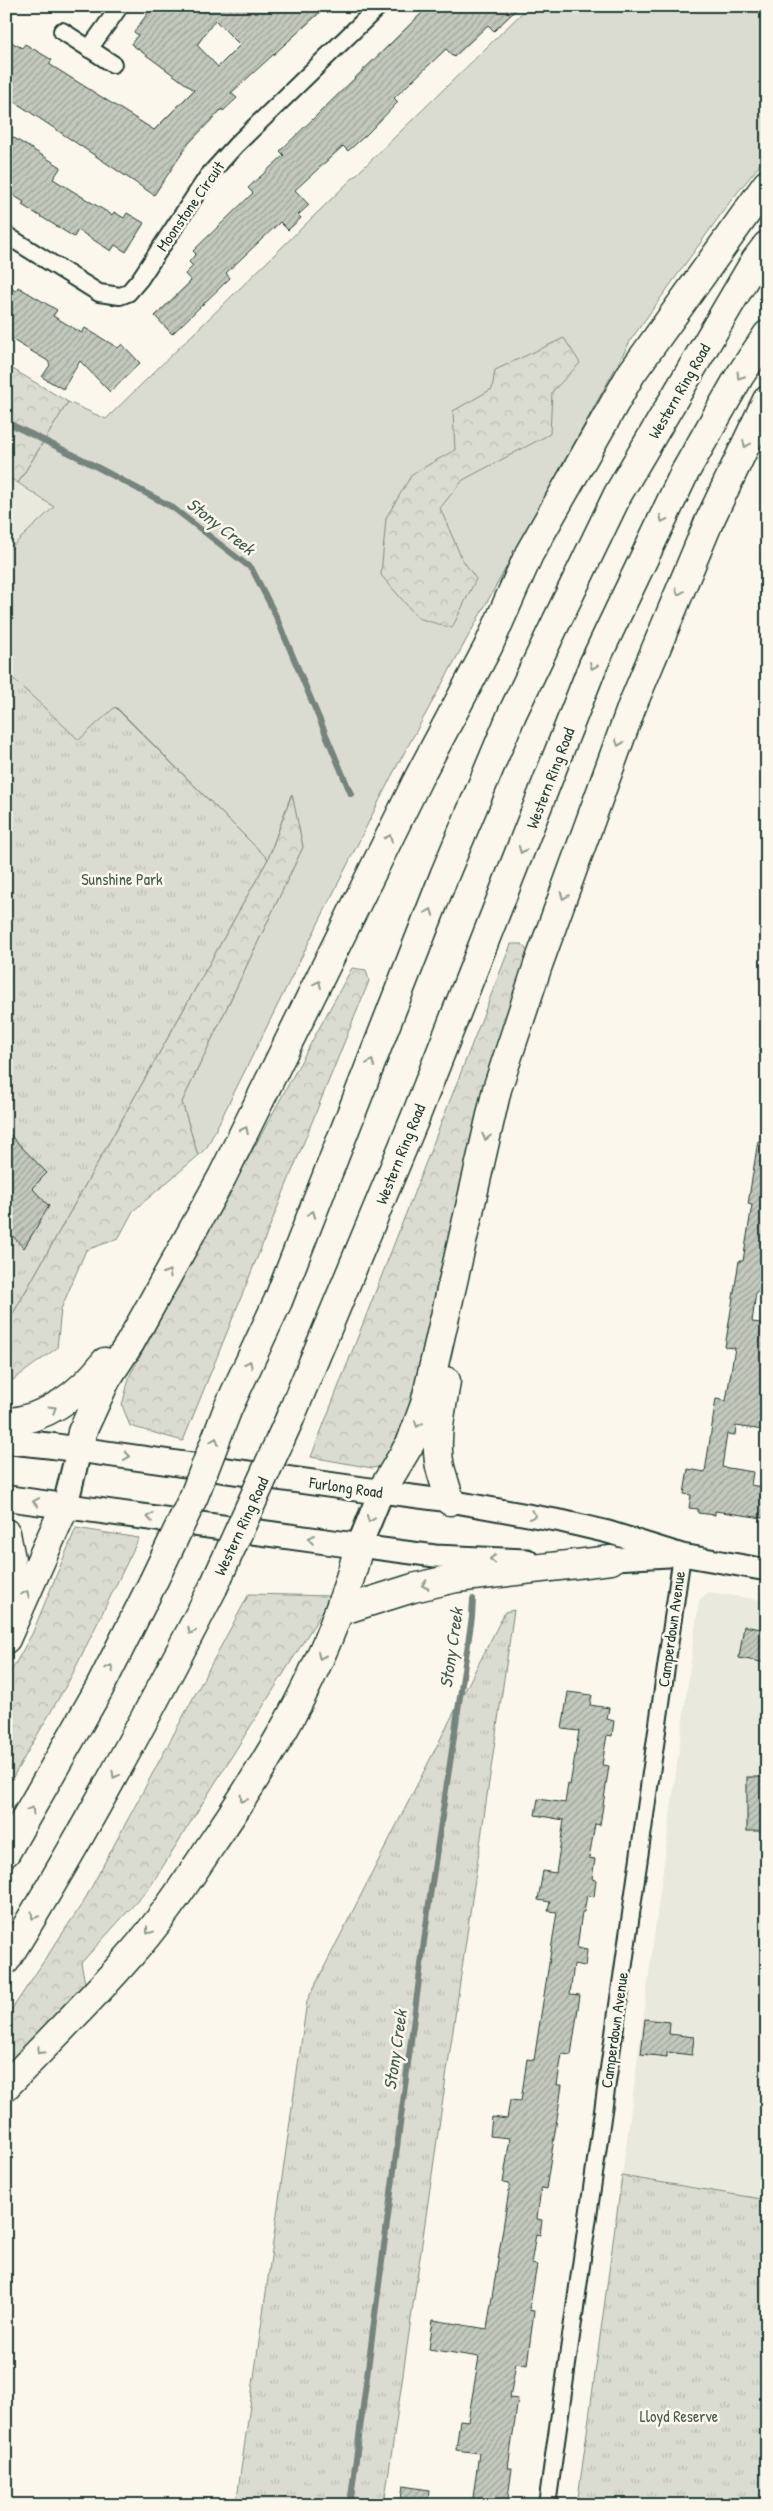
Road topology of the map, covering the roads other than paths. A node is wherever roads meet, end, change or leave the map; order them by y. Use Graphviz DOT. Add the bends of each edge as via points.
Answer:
graph roads {
  1 [pos="120,6"];
  2 [pos="379,6"];
  3 [pos="62,31"];
  4 [pos="89,49"];
  5 [pos="113,64"];
  6 [pos="767,184"];
  7 [pos="6,234"];
  8 [pos="767,245"];
  9 [pos="767,336"];
  10 [pos="767,400"];
  11 [pos="475,1189"];
  12 [pos="144,1315"];
  13 [pos="6,1423"];
  14 [pos="6,1441"];
  15 [pos="79,1449"];
  16 [pos="381,1492"];
  17 [pos="6,1498"];
  18 [pos="450,1501"];
  19 [pos="65,1506"];
  20 [pos="6,1534"];
  21 [pos="359,1546"];
  22 [pos="682,1554"];
  23 [pos="611,1560"];
  24 [pos="767,1570"];
  25 [pos="6,1581"];
  26 [pos="340,1612"];
  27 [pos="6,1639"];
  28 [pos="6,1852"];
  29 [pos="6,1960"];
  30 [pos="6,2086"];
  31 [pos="547,2505"];
  1 -- 4 [label="street"];
  2 -- 7 [label="street, Moonstone Circuit" via="208,176 128,292 120,296 99,293"];
  3 -- 4 [label="street"];
  4 -- 5 [label="street"];
  12 -- 6 [label="highway, one-way" via="222,1177 419,777 488,647 530,554 631,374"];
  28 -- 8 [label="highway, Western Ring Road, one-way, bridge" via="99,1689 194,1496 228,1408 278,1301 444,876 512,714 618,494"];
  9 -- 29 [label="highway, Western Ring Road, one-way, bridge" via="739,377 686,472 593,665 415,1118 290,1418 213,1588 96,1810"];
  10 -- 11 [label="highway, one-way" via="708,524 632,706 538,965 497,1089"];
  11 -- 16 [label="highway, one-way" via="425,1404 411,1442"];
  11 -- 18 [label="highway" via="439,1426 440,1466"];
  13 -- 12 [label="highway, one-way" via="46,1414 72,1397 93,1377"];
  12 -- 15 [label="highway" via="102,1388 82,1432"];
  14 -- 15 [label="main road, Furlong Road"];
  15 -- 16 [label="main road, Furlong Road, one-way"];
  15 -- 19 [label="main road"];
  16 -- 18 [label="street, Furlong Road"];
  16 -- 21 [label="main road, one-way"];
  19 -- 17 [label="main road, Furlong Road, one-way"];
  18 -- 22 [label="street, Furlong Road, one-way" via="561,1521"];
  21 -- 19 [label="main road, Furlong Road, one-way"];
  27 -- 19 [label="highway, one-way"];
  20 -- 25 [label="highway" via="11,1558"];
  23 -- 21 [label="street, Furlong Road, one-way" via="435,1556"];
  21 -- 26 [label="highway"];
  22 -- 23 [label="street, Furlong Road"];
  22 -- 24 [label="street, Furlong Road"];
  22 -- 31 [label="street, Camperdown Avenue"];
  23 -- 26 [label="highway, one-way" via="456,1578"];
  26 -- 30 [label="highway, one-way" via="288,1724 190,1878 127,1959"];
}
